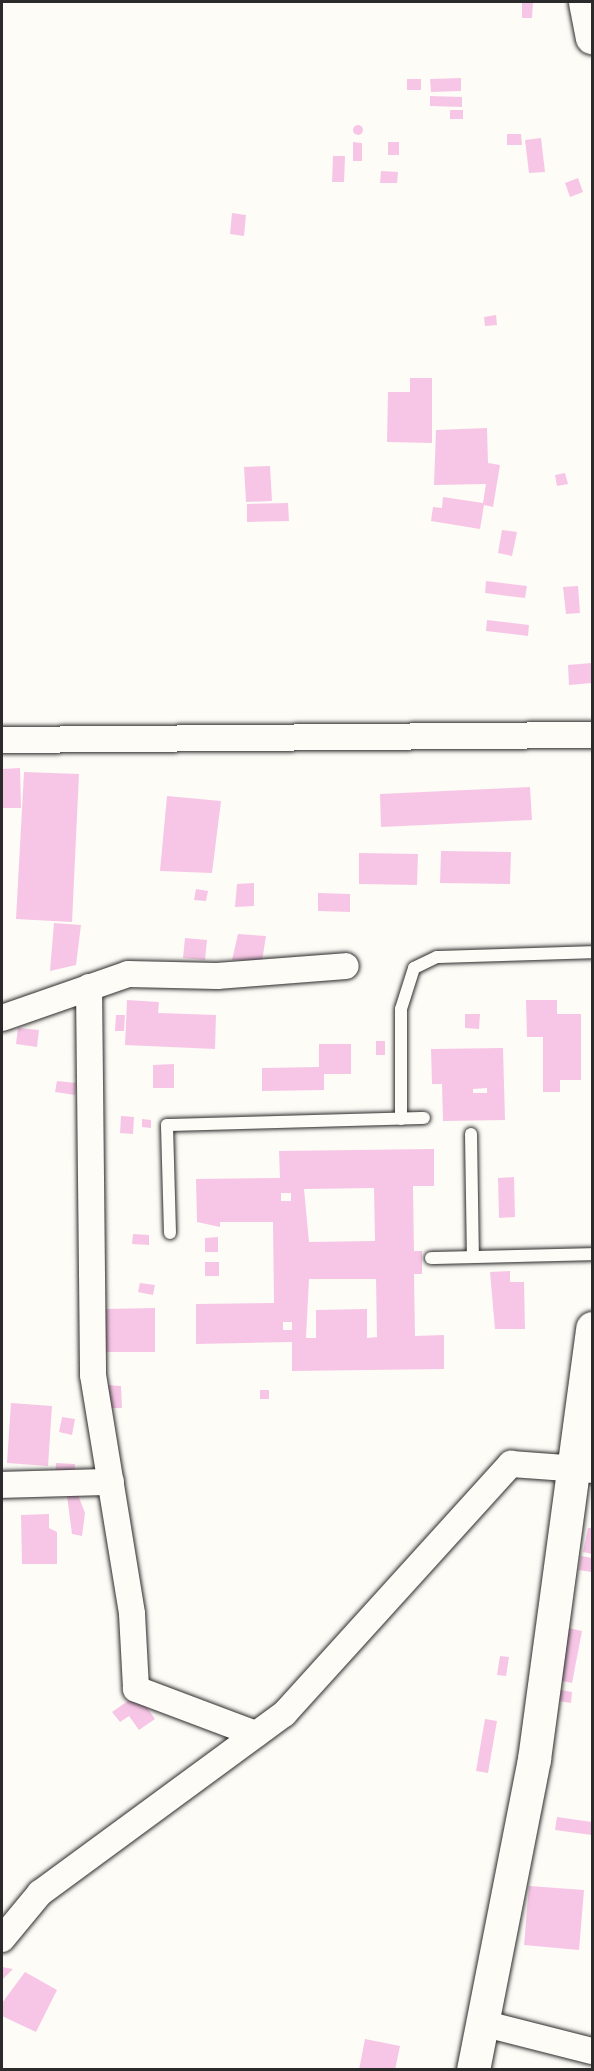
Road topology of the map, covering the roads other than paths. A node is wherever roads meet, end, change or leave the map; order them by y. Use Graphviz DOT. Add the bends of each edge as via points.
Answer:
graph roads {
  1 [pos="585,2"];
  2 [pos="592,38"];
  3 [pos="592,735"];
  4 [pos="2,740"];
  5 [pos="592,952"];
  6 [pos="346,966"];
  7 [pos="89,987"];
  8 [pos="2,1018"];
  9 [pos="424,1118"];
  10 [pos="401,1119"];
  11 [pos="471,1134"];
  12 [pos="170,1233"];
  13 [pos="592,1254"];
  14 [pos="472,1257"];
  15 [pos="431,1258"];
  16 [pos="592,1328"];
  17 [pos="585,1469"];
  18 [pos="111,1482"];
  19 [pos="2,1485"];
  20 [pos="256,1734"];
  21 [pos="2,1939"];
  22 [pos="482,2022"];
  23 [pos="592,2050"];
  24 [pos="473,2070"];
  1 -- 2 [label="main road"];
  3 -- 4 [label="street"];
  5 -- 10 [label="lane" via="437,957 414,968 401,1009"];
  6 -- 7 [label="street" via="217,976 128,974"];
  7 -- 8 [label="street"];
  7 -- 18 [label="street" via="93,1375"];
  9 -- 10 [label="lane"];
  10 -- 12 [label="lane" via="167,1125"];
  11 -- 14 [label="lane"];
  13 -- 14 [label="lane"];
  14 -- 15 [label="lane"];
  16 -- 17 [label="main road"];
  17 -- 20 [label="street" via="511,1464 284,1714"];
  17 -- 22 [label="main road"];
  18 -- 19 [label="street"];
  18 -- 20 [label="street" via="132,1614 136,1689"];
  20 -- 21 [label="street" via="40,1893"];
  22 -- 23 [label="street"];
  22 -- 24 [label="main road"];
}
